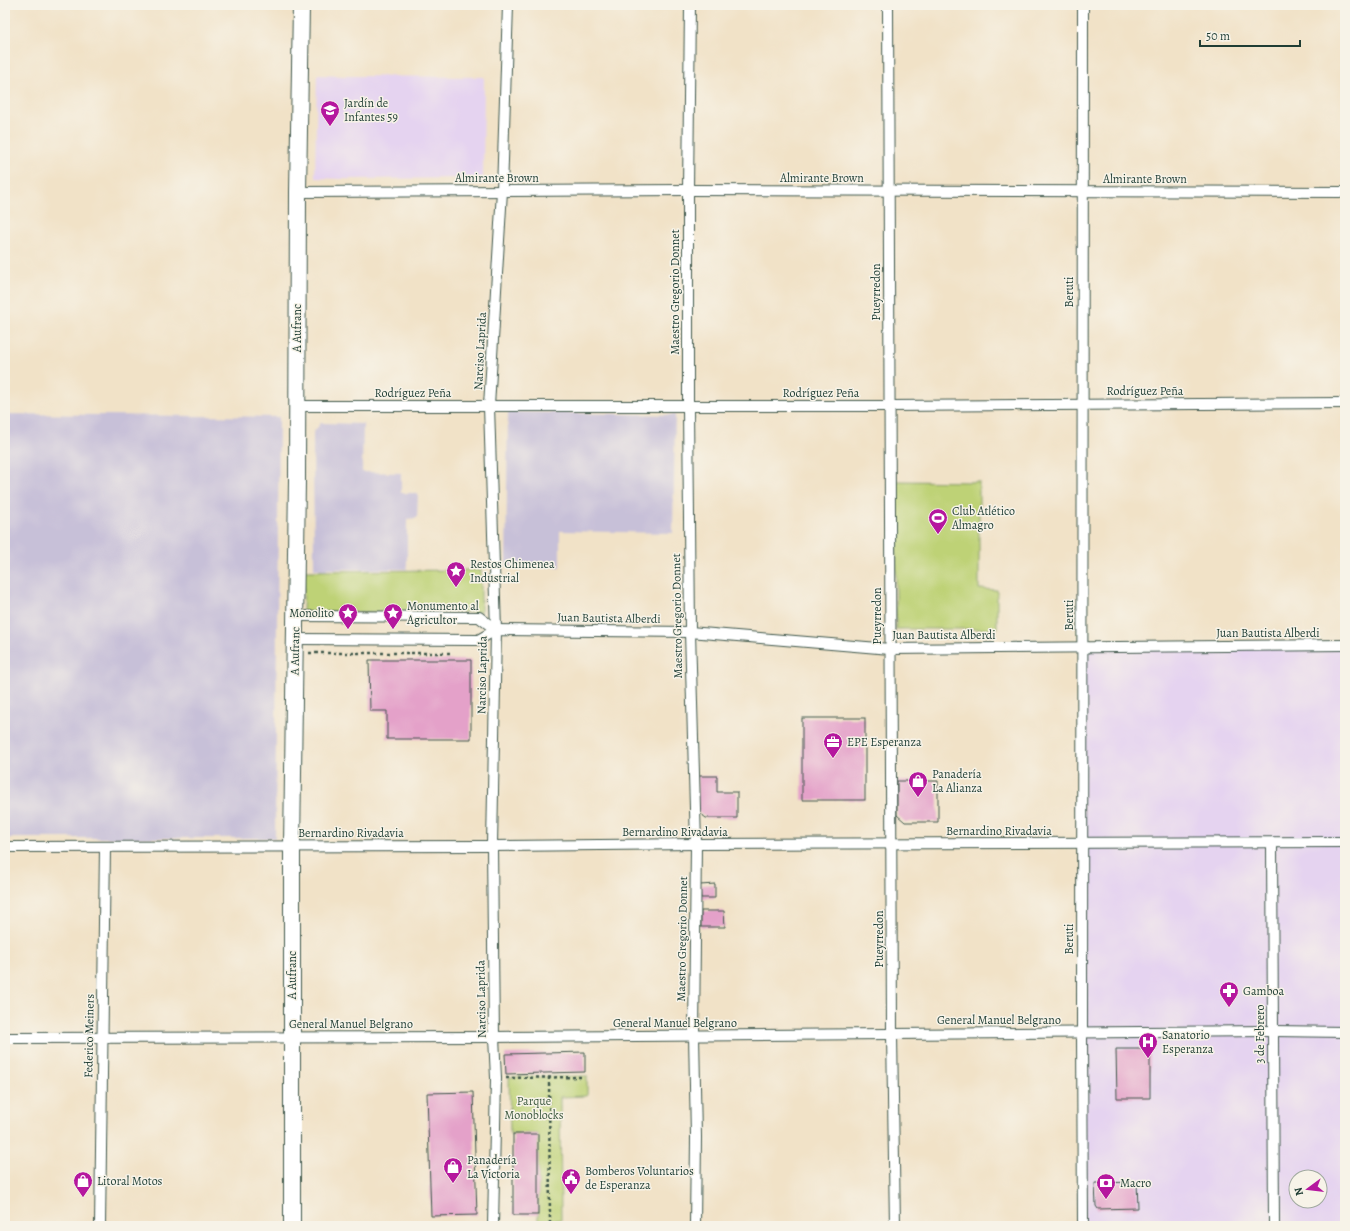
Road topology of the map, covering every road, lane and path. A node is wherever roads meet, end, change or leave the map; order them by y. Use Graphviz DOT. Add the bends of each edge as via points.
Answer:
graph roads {
  1 [pos="301,5"];
  2 [pos="508,5"];
  3 [pos="690,5"];
  4 [pos="888,5"];
  5 [pos="1083,5"];
  6 [pos="688,190"];
  7 [pos="298,192"];
  8 [pos="502,192"];
  9 [pos="889,192"];
  10 [pos="1082,192"];
  11 [pos="1345,192"];
  12 [pos="1345,403"];
  13 [pos="1082,404"];
  14 [pos="297,406"];
  15 [pos="489,406"];
  16 [pos="688,406"];
  17 [pos="890,406"];
  18 [pos="295,616"];
  19 [pos="496,630"];
  20 [pos="690,632"];
  21 [pos="1345,645"];
  22 [pos="295,646"];
  23 [pos="1082,647"];
  24 [pos="890,649"];
  25 [pos="457,653"];
  26 [pos="1272,842"];
  27 [pos="1345,842"];
  28 [pos="1083,843"];
  29 [pos="696,844"];
  30 [pos="892,844"];
  31 [pos="292,846"];
  32 [pos="492,846"];
  33 [pos="5,847"];
  34 [pos="105,847"];
  35 [pos="1273,1031"];
  36 [pos="1345,1032"];
  37 [pos="1082,1033"];
  38 [pos="892,1034"];
  39 [pos="694,1035"];
  40 [pos="292,1037"];
  41 [pos="494,1037"];
  42 [pos="5,1038"];
  43 [pos="102,1038"];
  44 [pos="549,1077"];
  45 [pos="584,1077"];
  46 [pos="496,1078"];
  47 [pos="100,1226"];
  48 [pos="292,1226"];
  49 [pos="493,1226"];
  50 [pos="550,1226"];
  51 [pos="695,1226"];
  52 [pos="895,1226"];
  53 [pos="1083,1226"];
  54 [pos="1274,1226"];
  1 -- 7 [label="main road, A Aufranc"];
  2 -- 8 [label="street, Narciso Laprida"];
  3 -- 6 [label="street, Maestro Gregorio Donnet"];
  4 -- 9 [label="street, Pueyrredon"];
  5 -- 10 [label="street, Beruti"];
  6 -- 8 [label="street, Almirante Brown"];
  6 -- 9 [label="street, Almirante Brown"];
  6 -- 16 [label="street, Maestro Gregorio Donnet"];
  7 -- 8 [label="street, Almirante Brown"];
  7 -- 14 [label="main road, A Aufranc"];
  8 -- 15 [label="street, Narciso Laprida"];
  9 -- 10 [label="street, Almirante Brown"];
  9 -- 17 [label="street, Pueyrredon"];
  10 -- 11 [label="street, Almirante Brown"];
  10 -- 13 [label="street, Beruti"];
  12 -- 13 [label="street, Rodríguez Peña"];
  13 -- 17 [label="street, Rodríguez Peña"];
  13 -- 23 [label="street, Beruti"];
  14 -- 15 [label="street, Rodríguez Peña"];
  14 -- 18 [label="main road, A Aufranc"];
  15 -- 16 [label="street, Rodríguez Peña"];
  15 -- 19 [label="street, Narciso Laprida"];
  16 -- 17 [label="street, Rodríguez Peña"];
  16 -- 20 [label="street, Maestro Gregorio Donnet"];
  17 -- 24 [label="street, Pueyrredon"];
  18 -- 19 [label="street" via="479,617"];
  18 -- 22 [label="main road, A Aufranc"];
  19 -- 20 [label="street, Juan Bautista Alberdi"];
  19 -- 22 [label="street, Juan Bautista Alberdi" via="478,640"];
  19 -- 32 [label="street, Narciso Laprida"];
  20 -- 24 [label="street, Juan Bautista Alberdi"];
  20 -- 29 [label="street, Maestro Gregorio Donnet"];
  21 -- 23 [label="street, Juan Bautista Alberdi"];
  22 -- 25 [label="path"];
  22 -- 31 [label="main road, A Aufranc"];
  23 -- 24 [label="street, Juan Bautista Alberdi"];
  23 -- 28 [label="street, Beruti"];
  24 -- 30 [label="street, Pueyrredon"];
  26 -- 27 [label="street, Bernardino Rivadavia"];
  26 -- 28 [label="street, Bernardino Rivadavia"];
  26 -- 35 [label="street, 3 de Febrero"];
  28 -- 30 [label="street, Bernardino Rivadavia"];
  28 -- 37 [label="street, Beruti"];
  29 -- 30 [label="street, Bernardino Rivadavia"];
  29 -- 32 [label="street, Bernardino Rivadavia"];
  29 -- 39 [label="street, Maestro Gregorio Donnet"];
  30 -- 38 [label="street, Pueyrredon"];
  31 -- 32 [label="street, Bernardino Rivadavia"];
  31 -- 34 [label="street, Bernardino Rivadavia"];
  31 -- 40 [label="main road, A Aufranc"];
  32 -- 41 [label="street, Narciso Laprida"];
  33 -- 34 [label="street, Bernardino Rivadavia"];
  34 -- 43 [label="street, Federico Meiners"];
  35 -- 36 [label="street, General Manuel Belgrano"];
  35 -- 37 [label="street, General Manuel Belgrano"];
  35 -- 54 [label="street, 3 de Febrero"];
  37 -- 38 [label="street, General Manuel Belgrano"];
  37 -- 53 [label="street, Beruti"];
  38 -- 39 [label="street, General Manuel Belgrano"];
  38 -- 52 [label="street, Pueyrredon"];
  39 -- 41 [label="street, General Manuel Belgrano"];
  39 -- 51 [label="street, Maestro Gregorio Donnet"];
  40 -- 41 [label="street, General Manuel Belgrano"];
  40 -- 43 [label="street, General Manuel Belgrano"];
  40 -- 48 [label="main road, A Aufranc"];
  41 -- 46 [label="street, Narciso Laprida"];
  42 -- 43 [label="street, General Manuel Belgrano"];
  43 -- 47 [label="street, Federico Meiners"];
  44 -- 45 [label="path"];
  44 -- 46 [label="path"];
  44 -- 50 [label="path"];
  46 -- 49 [label="street, Narciso Laprida"];
}
